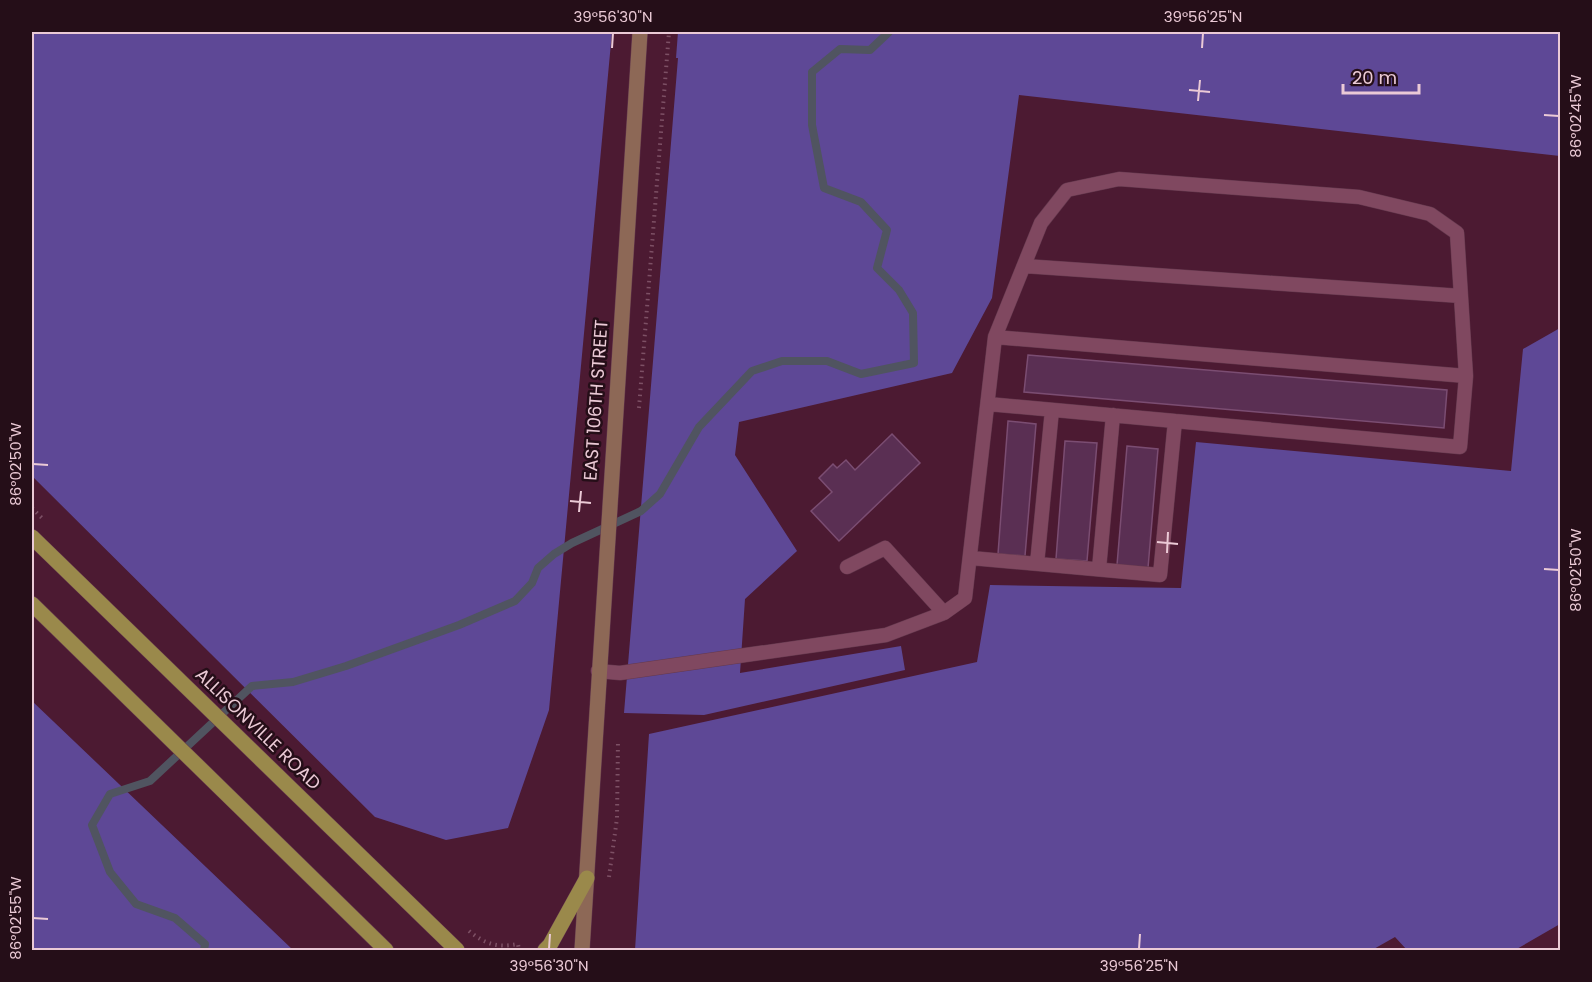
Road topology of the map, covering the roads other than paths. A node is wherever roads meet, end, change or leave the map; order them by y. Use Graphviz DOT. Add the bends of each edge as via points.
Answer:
graph roads {
  1 [pos="640,32"];
  2 [pos="1024,266"];
  3 [pos="1461,296"];
  4 [pos="995,337"];
  5 [pos="1466,376"];
  6 [pos="988,404"];
  7 [pos="1052,410"];
  8 [pos="1113,415"];
  9 [pos="1175,421"];
  10 [pos="32,537"];
  11 [pos="971,558"];
  12 [pos="1037,564"];
  13 [pos="848,567"];
  14 [pos="1099,569"];
  15 [pos="32,604"];
  16 [pos="944,613"];
  17 [pos="598,671"];
  18 [pos="587,878"];
  19 [pos="453,946"];
  20 [pos="387,951"];
  21 [pos="468,951"];
  22 [pos="545,951"];
  23 [pos="582,951"];
  1 -- 17 [label="main road, EAST 106TH STREET"];
  2 -- 3 [label="lane"];
  2 -- 3 [label="lane" via="1041,223 1067,190 1119,179 1359,197 1430,214 1457,233"];
  2 -- 4 [label="lane"];
  3 -- 5 [label="lane"];
  4 -- 5 [label="lane"];
  4 -- 6 [label="lane"];
  5 -- 9 [label="lane" via="1460,447"];
  6 -- 7 [label="lane"];
  6 -- 11 [label="lane"];
  7 -- 8 [label="lane"];
  7 -- 12 [label="lane"];
  8 -- 9 [label="lane"];
  8 -- 14 [label="lane"];
  9 -- 14 [label="lane" via="1160,575"];
  10 -- 19 [label="main road, ALLISONVILLE ROAD"];
  11 -- 12 [label="lane"];
  11 -- 16 [label="lane" via="965,598"];
  12 -- 14 [label="lane"];
  13 -- 16 [label="lane" via="885,548"];
  15 -- 20 [label="main road"];
  16 -- 17 [label="lane" via="886,635 620,673"];
  17 -- 18 [label="main road, EAST 106TH STREET"];
  18 -- 22 [label="main road"];
  18 -- 23 [label="main road, EAST 106TH STREET"];
  19 -- 21 [label="main road, ALLISONVILLE ROAD"];
}
